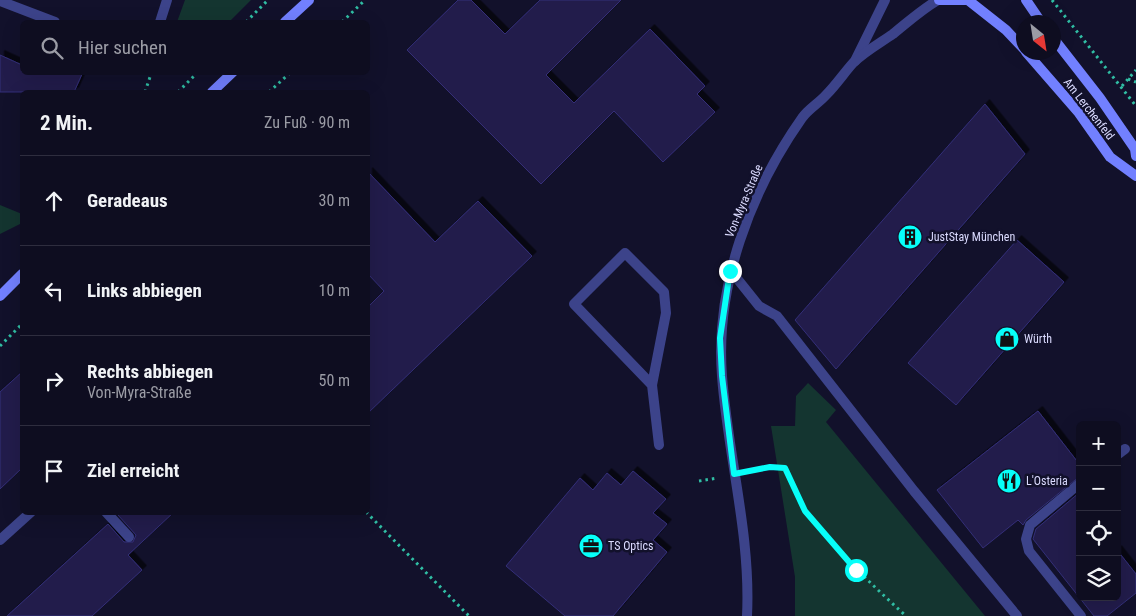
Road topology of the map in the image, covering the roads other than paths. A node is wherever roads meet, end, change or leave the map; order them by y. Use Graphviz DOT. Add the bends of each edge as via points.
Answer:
graph roads {
  1 [pos="167,0"];
  2 [pos="308,0"];
  3 [pos="885,0"];
  4 [pos="938,0"];
  5 [pos="968,0"];
  6 [pos="1026,0"];
  7 [pos="0,1"];
  8 [pos="1036,15"];
  9 [pos="50,20"];
  10 [pos="161,20"];
  11 [pos="287,20"];
  12 [pos="1016,41"];
  13 [pos="1061,48"];
  14 [pos="1033,60"];
  15 [pos="855,62"];
  16 [pos="230,75"];
  17 [pos="214,90"];
  18 [pos="1136,156"];
  19 [pos="1136,176"];
  20 [pos="730,271"];
  21 [pos="20,276"];
  22 [pos="0,296"];
  23 [pos="652,385"];
  24 [pos="659,445"];
  25 [pos="1076,486"];
  26 [pos="28,515"];
  27 [pos="109,515"];
  28 [pos="129,537"];
  29 [pos="0,540"];
  30 [pos="747,616"];
  31 [pos="1017,616"];
  32 [pos="1081,616"];
  1 -- 10 [label="street"];
  2 -- 11 [label="street"];
  3 -- 15 [label="street, Von-Myra-Straße"];
  4 -- 5 [label="street"];
  4 -- 15 [label="street, Von-Myra-Straße"];
  5 -- 12 [label="street"];
  6 -- 8 [label="street"];
  7 -- 9 [label="street"];
  13 -- 18 [label="street, Am Lerchenfeld" via="1135,148"];
  14 -- 19 [label="street, Am Lerchenfeld" via="1079,113 1110,157"];
  15 -- 20 [label="street, Von-Myra-Straße" via="803,117 767,175 745,225"];
  16 -- 17 [label="street"];
  20 -- 30 [label="street, Von-Myra-Straße" via="720,338 734,474 748,561"];
  20 -- 31 [label="street" via="759,306 777,316"];
  21 -- 22 [label="street"];
  23 -- 23 [label="street" via="666,313 664,292 625,254 574,304"];
  23 -- 24 [label="street"];
  25 -- 32 [label="street" via="1030,525 1026,539 1029,551"];
  26 -- 29 [label="street"];
  27 -- 28 [label="street"];
}
